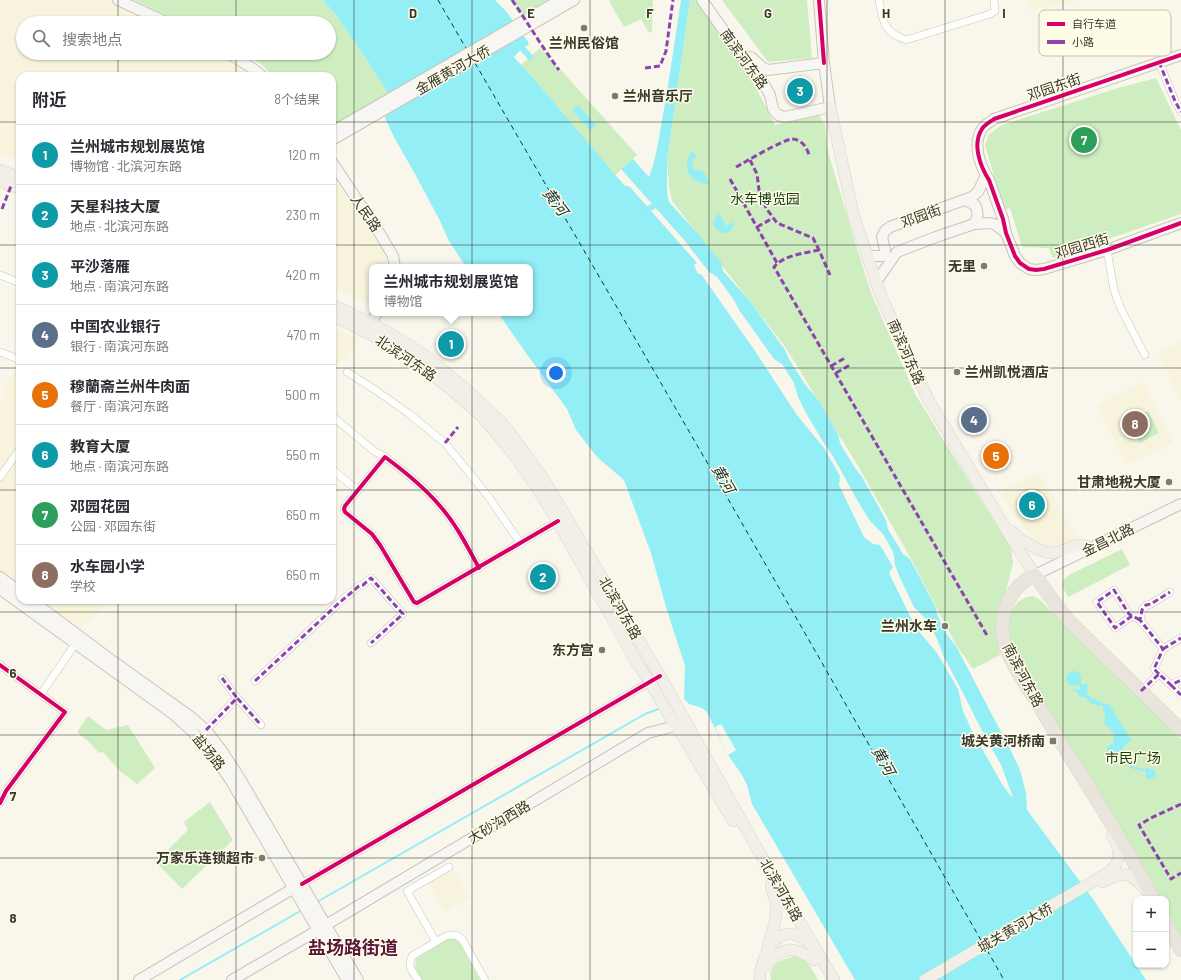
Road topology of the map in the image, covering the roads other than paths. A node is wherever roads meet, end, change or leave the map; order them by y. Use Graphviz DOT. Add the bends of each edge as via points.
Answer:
graph roads {
  1 [pos="118,0"];
  2 [pos="560,0"];
  3 [pos="574,0"];
  4 [pos="702,0"];
  5 [pos="709,0"];
  6 [pos="820,0"];
  7 [pos="879,0"];
  8 [pos="994,0"];
  9 [pos="153,16"];
  10 [pos="1181,55"];
  11 [pos="239,60"];
  12 [pos="1159,62"];
  13 [pos="824,63"];
  14 [pos="257,72"];
  15 [pos="830,107"];
  16 [pos="1181,112"];
  17 [pos="336,130"];
  18 [pos="336,138"];
  19 [pos="336,168"];
  20 [pos="0,170"];
  21 [pos="986,175"];
  22 [pos="16,176"];
  23 [pos="0,181"];
  24 [pos="16,187"];
  25 [pos="965,200"];
  26 [pos="1181,223"];
  27 [pos="974,224"];
  28 [pos="1006,233"];
  29 [pos="1107,250"];
  30 [pos="867,256"];
  31 [pos="394,264"];
  32 [pos="0,275"];
  33 [pos="16,281"];
  34 [pos="876,282"];
  35 [pos="336,307"];
  36 [pos="375,316"];
  37 [pos="336,318"];
  38 [pos="371,323"];
  39 [pos="0,352"];
  40 [pos="1145,355"];
  41 [pos="16,358"];
  42 [pos="348,372"];
  43 [pos="336,419"];
  44 [pos="16,455"];
  45 [pos="385,457"];
  46 [pos="336,472"];
  47 [pos="0,477"];
  48 [pos="357,490"];
  49 [pos="1181,504"];
  50 [pos="558,521"];
  51 [pos="1005,526"];
  52 [pos="521,544"];
  53 [pos="1092,548"];
  54 [pos="479,568"];
  55 [pos="1036,575"];
  56 [pos="0,577"];
  57 [pos="0,589"];
  58 [pos="16,589"];
  59 [pos="1170,592"];
  60 [pos="16,599"];
  61 [pos="23,604"];
  62 [pos="36,604"];
  63 [pos="1132,616"];
  64 [pos="1140,620"];
  65 [pos="1181,638"];
  66 [pos="79,640"];
  67 [pos="371,643"];
  68 [pos="1163,649"];
  69 [pos="0,664"];
  70 [pos="1159,674"];
  71 [pos="222,678"];
  72 [pos="661,679"];
  73 [pos="1181,680"];
  74 [pos="255,681"];
  75 [pos="651,684"];
  76 [pos="1171,685"];
  77 [pos="1142,692"];
  78 [pos="40,694"];
  79 [pos="1181,695"];
  80 [pos="237,698"];
  81 [pos="672,721"];
  82 [pos="261,725"];
  83 [pos="206,730"];
  84 [pos="1181,730"];
  85 [pos="1070,758"];
  86 [pos="0,803"];
  87 [pos="449,867"];
  88 [pos="1105,878"];
  89 [pos="770,885"];
  90 [pos="298,886"];
  91 [pos="1151,896"];
  92 [pos="1152,896"];
  93 [pos="789,903"];
  94 [pos="320,923"];
  95 [pos="1169,929"];
  96 [pos="794,931"];
  97 [pos="436,942"];
  98 [pos="1181,950"];
  99 [pos="815,955"];
  100 [pos="766,960"];
  101 [pos="139,980"];
  102 [pos="232,980"];
  103 [pos="347,980"];
  104 [pos="358,980"];
  105 [pos="418,980"];
  106 [pos="485,980"];
  107 [pos="760,980"];
  108 [pos="765,980"];
  109 [pos="826,980"];
  110 [pos="834,980"];
  111 [pos="925,980"];
  112 [pos="936,980"];
  1 -- 9 [label="main road"];
  2 -- 17 [label="main road, 金雁黄河大侨"];
  3 -- 18 [label="main road, 金雁黄河大侨"];
  4 -- 15 [label="main road, 南滨河东路" via="742,56 759,75 778,115 789,117"];
  5 -- 13 [label="main road, 南滨河东路" via="747,53 763,68 774,70"];
  6 -- 13 [label="main road"];
  7 -- 8 [label="street" via="887,28 906,40 990,14 995,11"];
  10 -- 12 [label="main road, 邓园东街"];
  11 -- 14 [label="main road"];
  12 -- 16 [label="street"];
  12 -- 21 [label="main road, 邓园东街" via="994,119 982,128 978,140 978,152"];
  13 -- 15 [label="main road, 南滨河东路"];
  15 -- 30 [label="main road, 南滨河东路" via="850,202"];
  19 -- 31 [label="main road, 人民路" via="380,234 393,256"];
  20 -- 22 [label="main road"];
  21 -- 25 [label="main road, 邓园街" via="978,192"];
  21 -- 28 [label="main road, 邓园东街"];
  23 -- 24 [label="main road"];
  25 -- 27 [label="main road" via="976,206 978,215"];
  25 -- 30 [label="main road, 邓园街" via="890,227 882,237 885,254"];
  26 -- 29 [label="main road, 邓园西街"];
  27 -- 28 [label="main road, 邓园街" via="990,223"];
  27 -- 34 [label="main road, 邓园街" via="897,252"];
  28 -- 29 [label="main road, 邓园西街" via="1020,263 1036,270"];
  29 -- 40 [label="street" via="1114,290"];
  30 -- 34 [label="main road, 南滨河东路"];
  32 -- 33 [label="street"];
  34 -- 51 [label="main road, 南滨河东路" via="928,399"];
  35 -- 38 [label="main road, 北滨河东路"];
  36 -- 38 [label="main road"];
  37 -- 50 [label="main road, 北滨河东路" via="374,335 419,364 479,414 511,452"];
  38 -- 72 [label="main road, 北滨河东路" via="426,356 468,390 504,425 543,478"];
  39 -- 41 [label="street"];
  42 -- 52 [label="street" via="408,413 445,443 488,496"];
  43 -- 45 [label="street"];
  44 -- 47 [label="street"];
  45 -- 48 [label="street"];
  45 -- 54 [label="street" via="403,470 440,506 462,536"];
  46 -- 48 [label="street"];
  48 -- 54 [label="street" via="344,506 345,512 372,534 414,602 417,603"];
  49 -- 53 [label="main road, 金昌北路"];
  50 -- 52 [label="street"];
  50 -- 75 [label="main road, 北滨河东路"];
  51 -- 53 [label="main road" via="1018,537 1043,551 1062,551 1078,544"];
  51 -- 55 [label="main road, 南滨河东路"];
  52 -- 54 [label="street"];
  53 -- 55 [label="main road, 金昌北路"];
  55 -- 77 [label="highway, 南滨河东路" via="1069,621"];
  55 -- 85 [label="highway, 南滨河东路" via="1018,587 1009,600 1003,619 1003,637 1009,656"];
  56 -- 58 [label="main road"];
  57 -- 60 [label="main road, 盐场路"];
  59 -- 64 [label="street" via="1146,605"];
  61 -- 66 [label="main road, 盐场路"];
  62 -- 66 [label="main road, 盐场路"];
  63 -- 63 [label="street" via="1115,628 1097,602 1114,590 1128,614"];
  63 -- 64 [label="street"];
  64 -- 68 [label="street"];
  65 -- 68 [label="street"];
  66 -- 78 [label="street"];
  66 -- 83 [label="main road, 盐场路"];
  66 -- 90 [label="main road, 盐场路" via="192,731 231,781"];
  67 -- 74 [label="street" via="403,614 372,578 339,603"];
  68 -- 70 [label="street" via="1154,669"];
  69 -- 78 [label="street"];
  70 -- 76 [label="street"];
  70 -- 77 [label="street"];
  71 -- 80 [label="street"];
  72 -- 75 [label="street"];
  72 -- 93 [label="main road, 北滨河东路"];
  73 -- 76 [label="street"];
  75 -- 81 [label="main road, 北滨河东路"];
  75 -- 90 [label="street"];
  76 -- 79 [label="street"];
  77 -- 84 [label="highway, 南滨河东路"];
  78 -- 86 [label="street" via="65,712 6,790"];
  80 -- 82 [label="street"];
  80 -- 83 [label="street"];
  81 -- 89 [label="main road, 北滨河东路"];
  81 -- 94 [label="main road, 大砂沟西路"];
  83 -- 90 [label="main road, 盐场路" via="238,777"];
  85 -- 88 [label="main road, 南滨河东路" via="1085,790 1117,844 1120,856 1118,862"];
  85 -- 92 [label="highway, 南滨河东路"];
  87 -- 97 [label="street" via="407,892"];
  88 -- 91 [label="main road" via="1127,874 1137,880"];
  88 -- 111 [label="main road, 城关黄河大桥"];
  88 -- 112 [label="main road, 城关黄河大桥"];
  89 -- 96 [label="main road, 北滨河东路"];
  89 -- 100 [label="main road" via="776,913"];
  90 -- 94 [label="main road, 盐场路"];
  90 -- 101 [label="main road"];
  93 -- 96 [label="main road"];
  93 -- 99 [label="main road, 北滨河东路"];
  94 -- 102 [label="main road, 大砂沟西路"];
  94 -- 103 [label="main road, 盐场路"];
  94 -- 104 [label="main road, 盐场路"];
  95 -- 98 [label="highway"];
  96 -- 99 [label="main road" via="807,941"];
  96 -- 100 [label="main road" via="782,935 771,945"];
  97 -- 105 [label="street" via="412,956 410,968"];
  97 -- 106 [label="street" via="446,936 456,935 462,939"];
  99 -- 100 [label="main road" via="788,949"];
  99 -- 109 [label="main road, 北滨河东路"];
  99 -- 110 [label="main road, 北滨河东路"];
  100 -- 107 [label="main road" via="761,967"];
  100 -- 108 [label="main road"];
}
